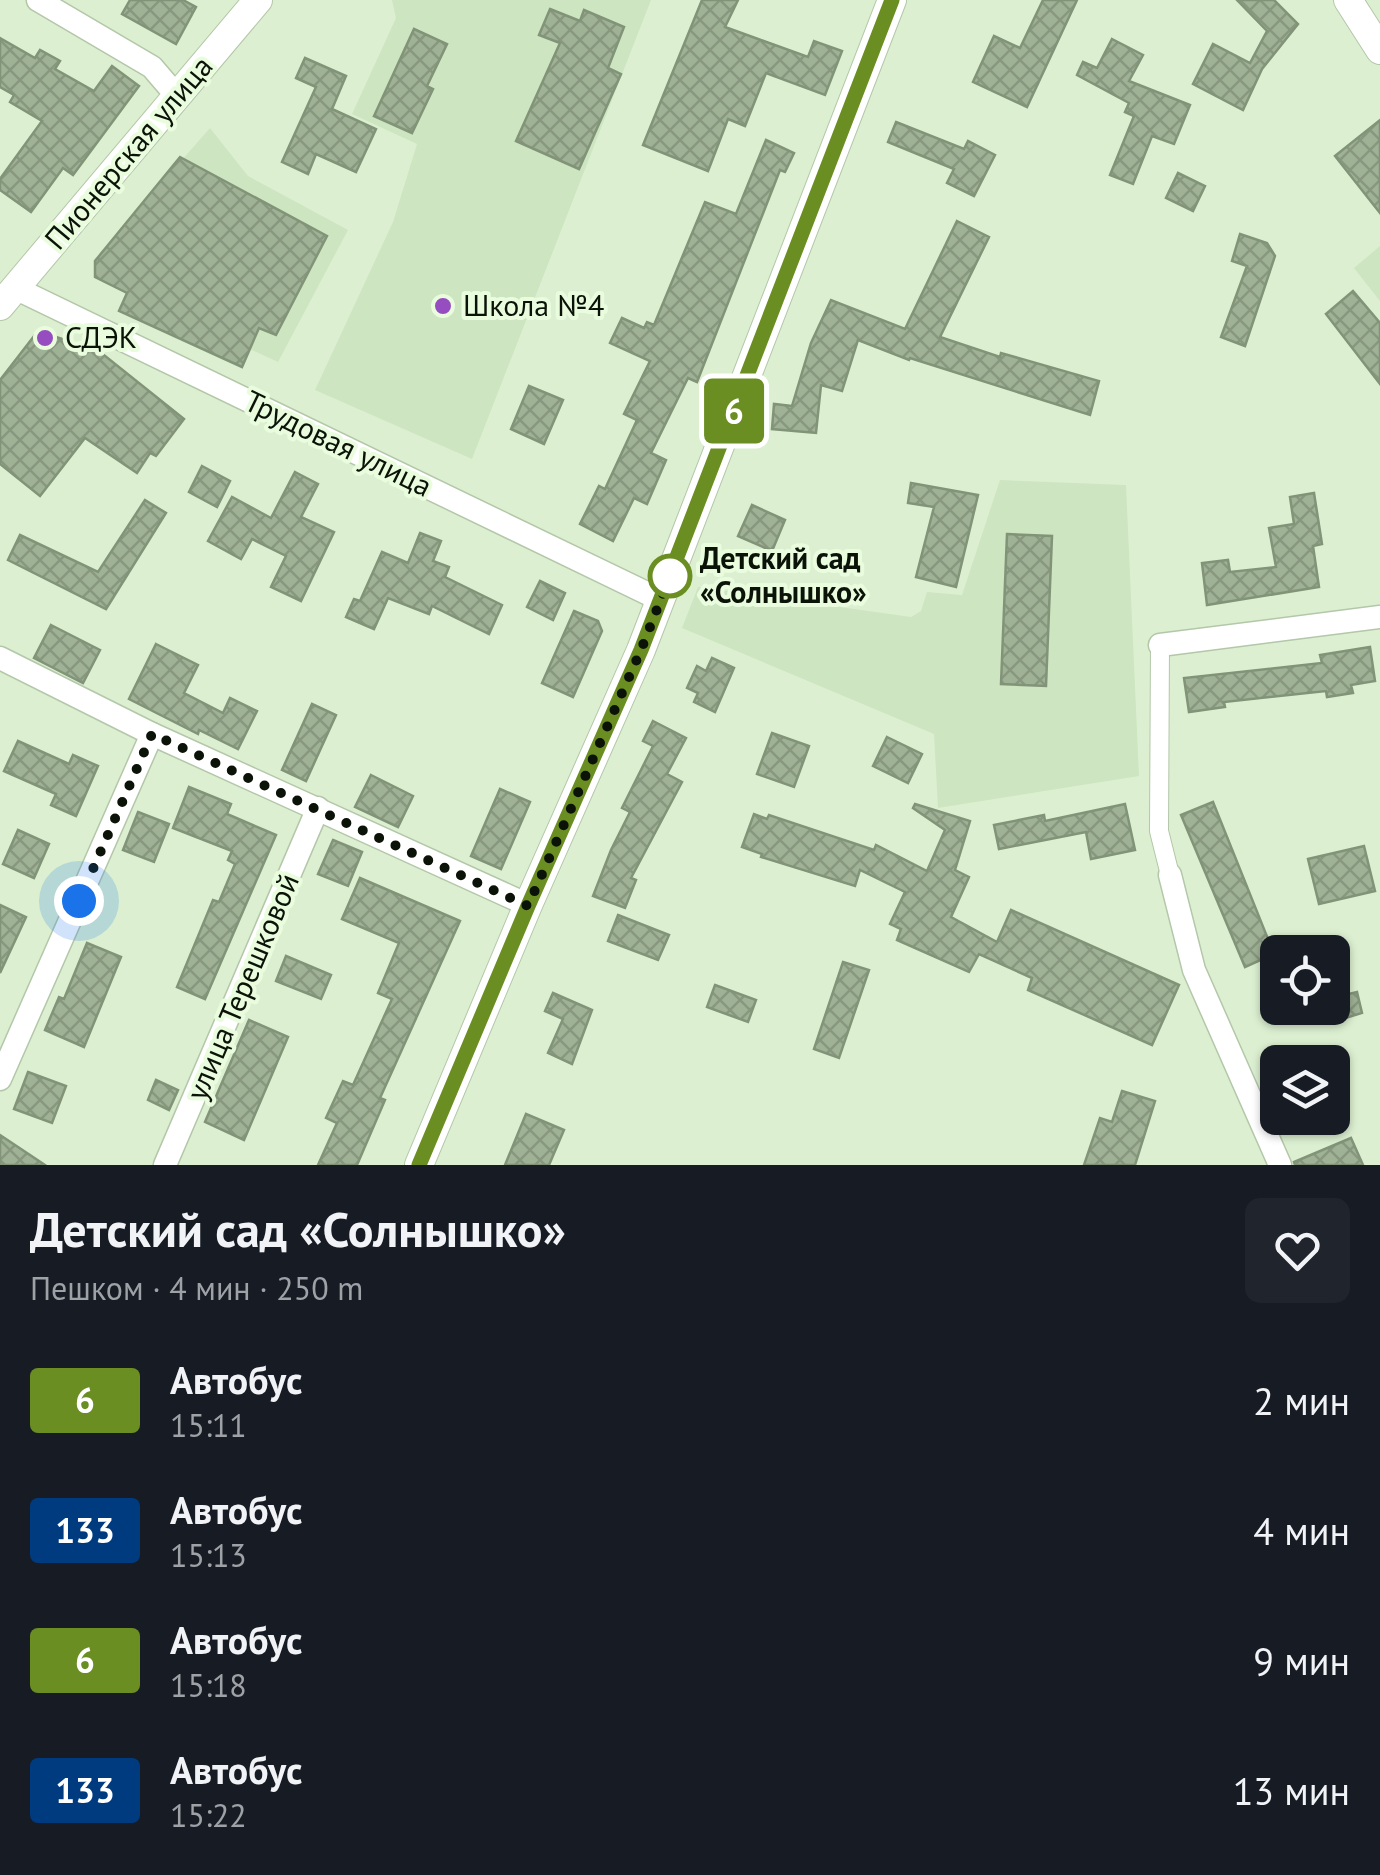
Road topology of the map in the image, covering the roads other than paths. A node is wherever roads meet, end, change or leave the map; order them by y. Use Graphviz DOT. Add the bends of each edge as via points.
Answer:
graph roads {
  1 [pos="38,0"];
  2 [pos="258,0"];
  3 [pos="892,0"];
  4 [pos="1348,0"];
  5 [pos="1380,50"];
  6 [pos="176,95"];
  7 [pos="8,297"];
  8 [pos="661,600"];
  9 [pos="1380,617"];
  10 [pos="1160,645"];
  11 [pos="0,658"];
  12 [pos="152,734"];
  13 [pos="318,808"];
  14 [pos="1170,874"];
  15 [pos="528,906"];
  16 [pos="0,1080"];
  17 [pos="165,1165"];
  18 [pos="419,1165"];
  19 [pos="1280,1165"];
  1 -- 6 [label="street" via="152,68"];
  2 -- 6 [label="street, Пионерская улица"];
  3 -- 8 [label="street"];
  4 -- 5 [label="street"];
  6 -- 7 [label="street, Пионерская улица"];
  7 -- 8 [label="street, Трудовая улица"];
  8 -- 15 [label="street"];
  9 -- 10 [label="street"];
  10 -- 14 [label="street" via="1159,831"];
  11 -- 12 [label="street"];
  12 -- 13 [label="street"];
  12 -- 16 [label="street"];
  13 -- 15 [label="street"];
  13 -- 17 [label="street, улица Терешковой"];
  14 -- 19 [label="street" via="1194,970"];
  15 -- 18 [label="street"];
}
